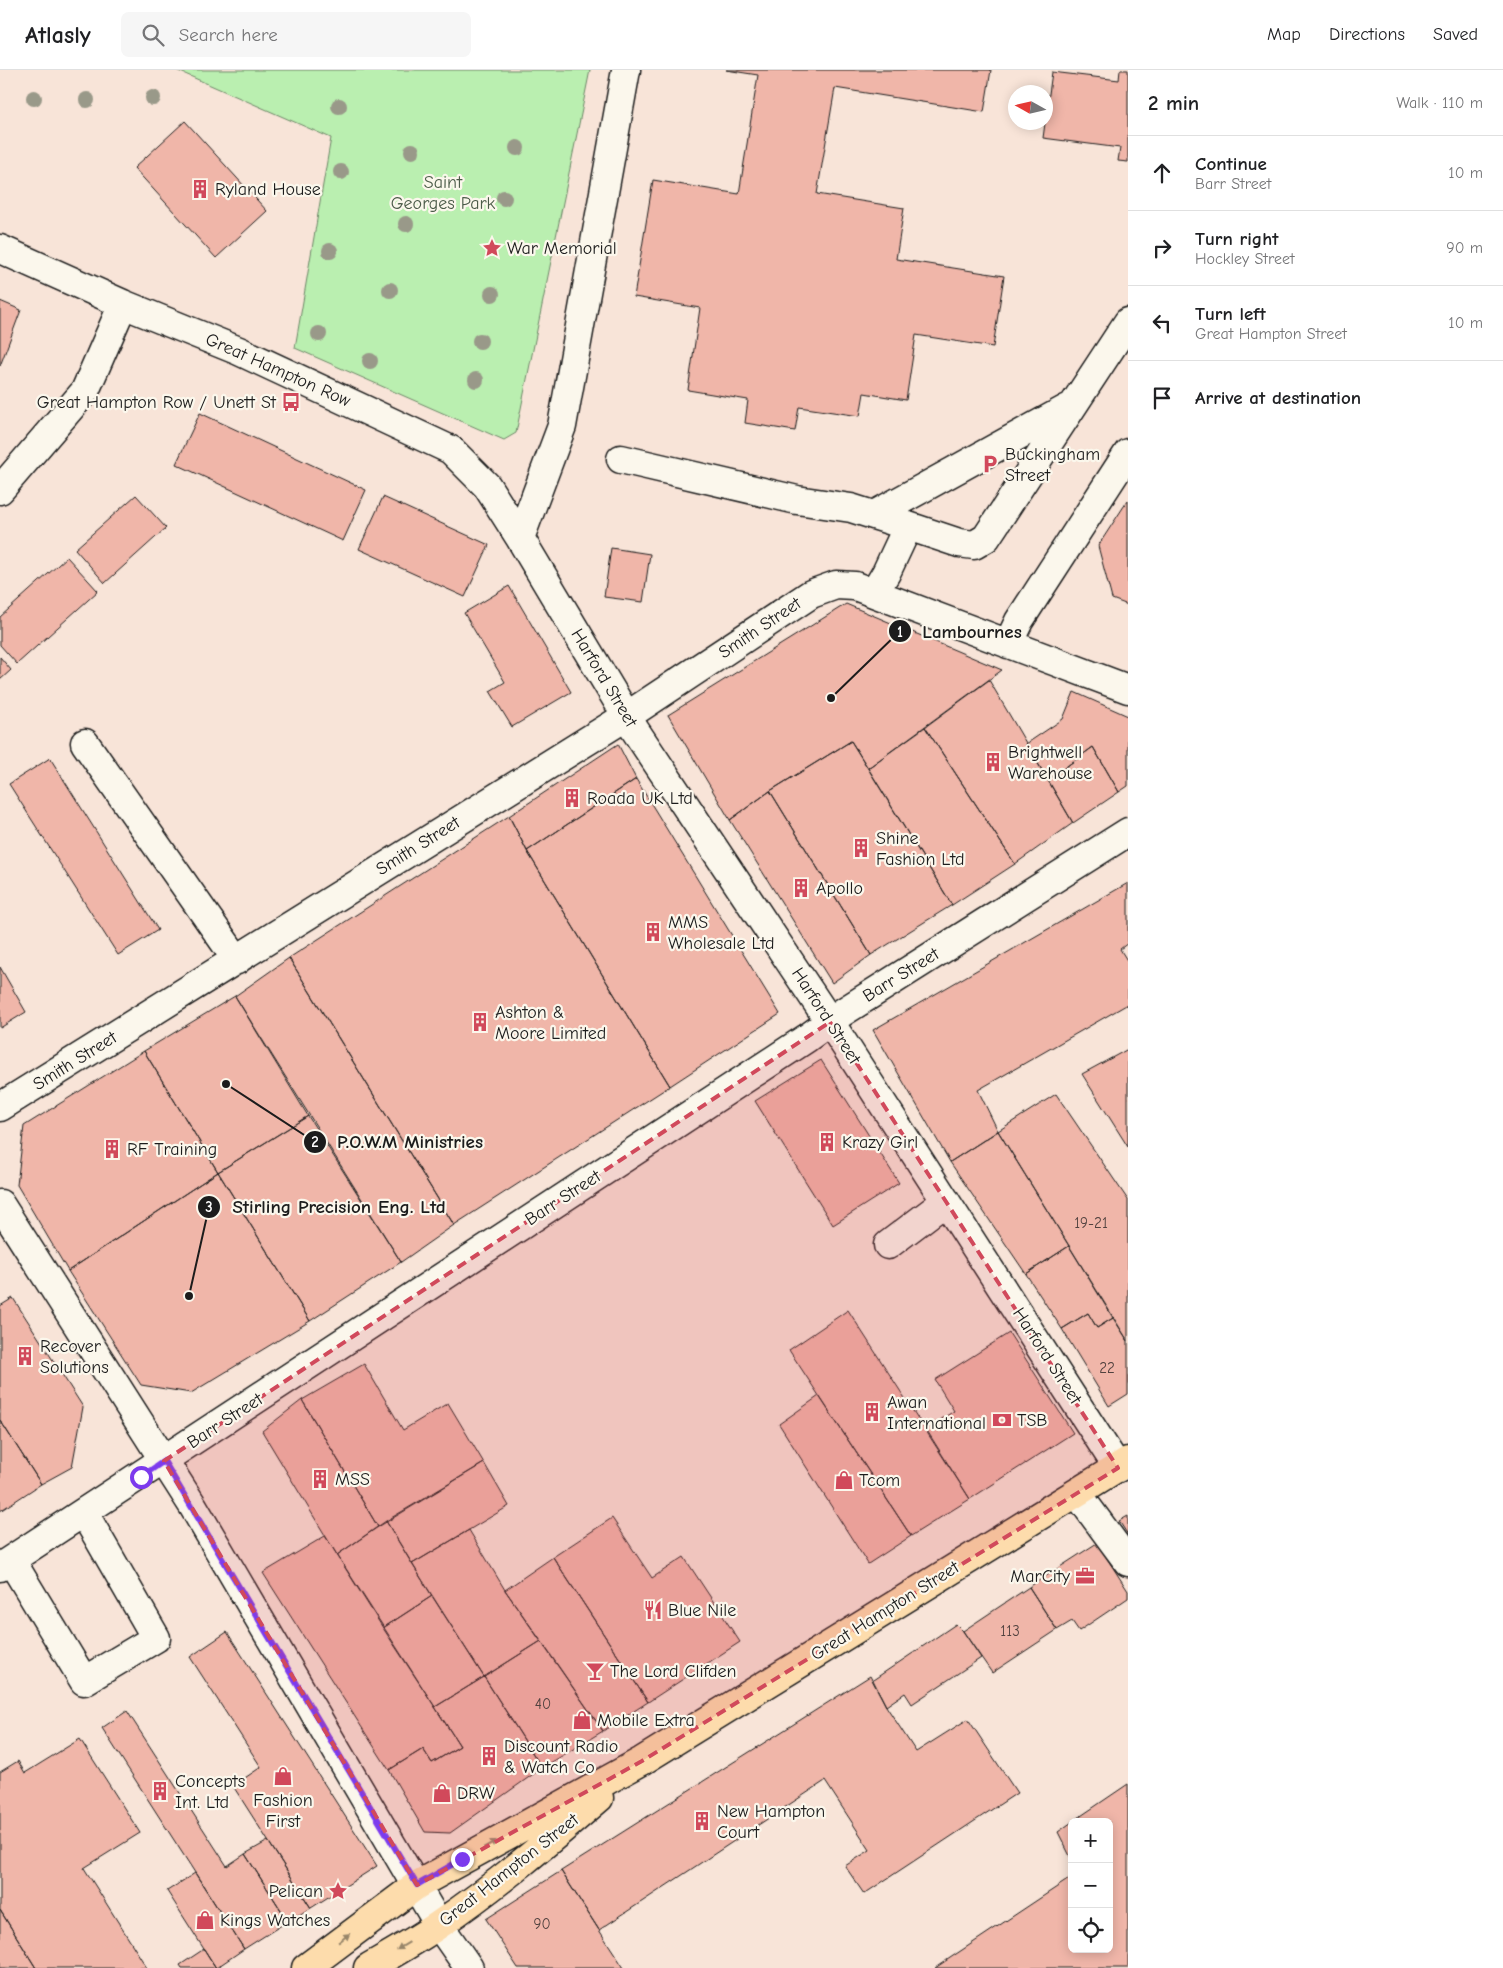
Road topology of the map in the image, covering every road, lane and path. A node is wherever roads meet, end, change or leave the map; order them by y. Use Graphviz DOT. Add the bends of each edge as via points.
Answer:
graph roads {
  1 [pos="626,70"];
  2 [pos="0,249"];
  3 [pos="123,304"];
  4 [pos="1128,322"];
  5 [pos="1072,406"];
  6 [pos="1128,453"];
  7 [pos="621,459"];
  8 [pos="0,490"];
  9 [pos="874,515"];
  10 [pos="908,526"];
  11 [pos="520,538"];
  12 [pos="874,592"];
  13 [pos="1008,644"];
  14 [pos="1128,689"];
  15 [pos="627,716"];
  16 [pos="85,743"];
  17 [pos="1128,832"];
  18 [pos="237,960"];
  19 [pos="830,1022"];
  20 [pos="0,1108"];
  21 [pos="946,1200"];
  22 [pos="0,1204"];
  23 [pos="888,1245"];
  24 [pos="164,1461"];
  25 [pos="1123,1464"];
  26 [pos="1077,1493"];
  27 [pos="84,1514"];
  28 [pos="1128,1562"];
  29 [pos="6,1564"];
  30 [pos="642,1761"];
  31 [pos="417,1885"];
  32 [pos="439,1925"];
  33 [pos="306,1968"];
  34 [pos="368,1968"];
  35 [pos="469,1968"];
  1 -- 11 [label="street" via="562,426"];
  2 -- 3 [label="street, Great Hampton Row"];
  3 -- 8 [label="street" via="84,391"];
  3 -- 11 [label="street, Great Hampton Row" via="239,351 452,450 487,486"];
  4 -- 5 [label="street"];
  5 -- 9 [label="street"];
  5 -- 10 [label="street" via="986,538 974,545 959,543"];
  6 -- 13 [label="street" via="1019,621"];
  7 -- 9 [label="street"];
  9 -- 10 [label="street"];
  10 -- 12 [label="street"];
  11 -- 15 [label="street, Harford Street"];
  12 -- 13 [label="street"];
  12 -- 15 [label="street, Smith Street" via="836,585 811,594"];
  13 -- 14 [label="street"];
  15 -- 18 [label="street, Smith Street"];
  15 -- 19 [label="street, Harford Street"];
  16 -- 18 [label="street"];
  17 -- 19 [label="street, Barr Street"];
  18 -- 20 [label="street, Smith Street"];
  19 -- 21 [label="street, Harford Street"];
  19 -- 24 [label="street, Barr Street"];
  21 -- 23 [label="street"];
  21 -- 25 [label="street, Harford Street"];
  22 -- 24 [label="street"];
  24 -- 27 [label="street, Barr Street"];
  24 -- 31 [label="street"];
  25 -- 26 [label="main road, Great Hampton Street"];
  26 -- 28 [label="street"];
  26 -- 30 [label="main road, Great Hampton Street"];
  27 -- 29 [label="street, Barr Street"];
  27 -- 29 [label="street" via="156,1638 84,1681"];
  31 -- 30 [label="main road, Great Hampton Street, one-way"];
  30 -- 32 [label="main road, Great Hampton Street" via="531,1856"];
  31 -- 32 [label="street"];
  33 -- 31 [label="main road, Great Hampton Street, one-way"];
  32 -- 34 [label="main road, Great Hampton Street, one-way"];
  32 -- 35 [label="street"];
}
